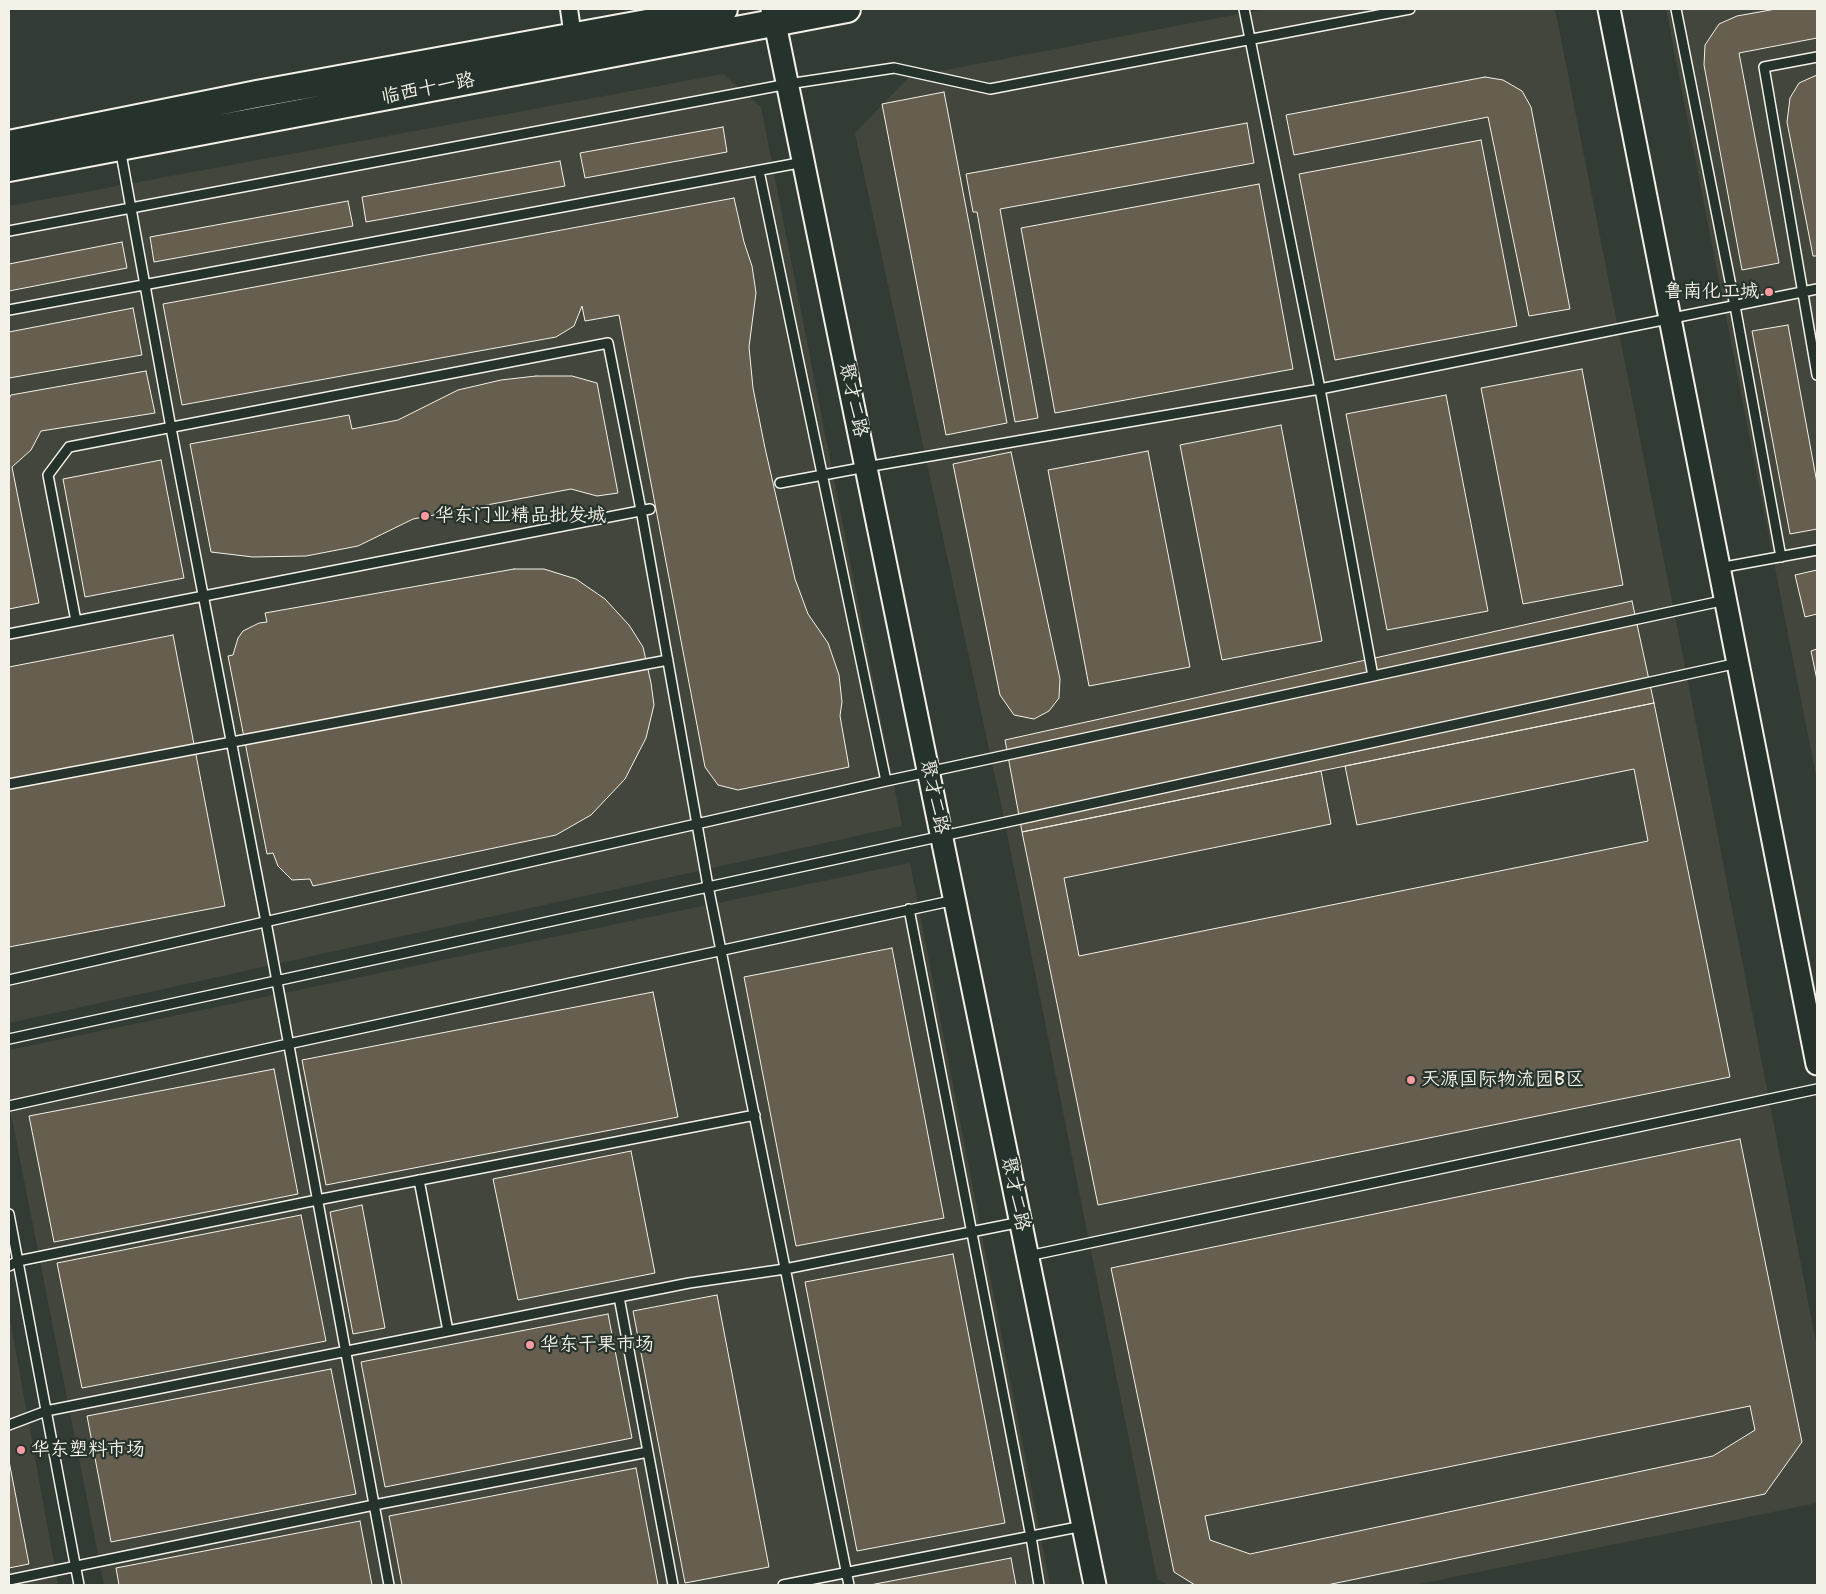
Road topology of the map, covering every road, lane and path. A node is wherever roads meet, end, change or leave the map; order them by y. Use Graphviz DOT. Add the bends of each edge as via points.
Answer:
graph roads {
  1 [pos="569,9"];
  2 [pos="724,9"];
  3 [pos="847,9"];
  4 [pos="1244,9"];
  5 [pos="1410,9"];
  6 [pos="1609,9"];
  7 [pos="1676,9"];
  8 [pos="774,15"];
  9 [pos="573,36"];
  10 [pos="1250,40"];
  11 [pos="1817,57"];
  12 [pos="788,84"];
  13 [pos="9,144"];
  14 [pos="120,148"];
  15 [pos="804,162"];
  16 [pos="9,168"];
  17 [pos="759,171"];
  18 [pos="131,208"];
  19 [pos="9,231"];
  20 [pos="145,284"];
  21 [pos="1817,289"];
  22 [pos="1802,292"];
  23 [pos="1735,306"];
  24 [pos="9,310"];
  25 [pos="1671,318"];
  26 [pos="1817,375"];
  27 [pos="1320,389"];
  28 [pos="171,428"];
  29 [pos="866,467"];
  30 [pos="823,475"];
  31 [pos="780,483"];
  32 [pos="646,510"];
  33 [pos="1817,550"];
  34 [pos="1781,557"];
  35 [pos="1720,568"];
  36 [pos="204,597"];
  37 [pos="1726,600"];
  38 [pos="76,621"];
  39 [pos="9,634"];
  40 [pos="668,660"];
  41 [pos="1738,663"];
  42 [pos="1373,676"];
  43 [pos="232,742"];
  44 [pos="928,771"];
  45 [pos="886,780"];
  46 [pos="9,784"];
  47 [pos="696,823"];
  48 [pos="942,835"];
  49 [pos="708,886"];
  50 [pos="955,900"];
  51 [pos="909,909"];
  52 [pos="266,922"];
  53 [pos="721,950"];
  54 [pos="9,980"];
  55 [pos="276,980"];
  56 [pos="9,1039"];
  57 [pos="288,1044"];
  58 [pos="1817,1064"];
  59 [pos="1817,1089"];
  60 [pos="9,1106"];
  61 [pos="755,1115"];
  62 [pos="419,1180"];
  63 [pos="317,1200"];
  64 [pos="9,1214"];
  65 [pos="1021,1222"];
  66 [pos="972,1232"];
  67 [pos="1028,1256"];
  68 [pos="18,1261"];
  69 [pos="9,1266"];
  70 [pos="785,1269"];
  71 [pos="620,1297"];
  72 [pos="448,1331"];
  73 [pos="346,1352"];
  74 [pos="46,1410"];
  75 [pos="9,1425"];
  76 [pos="648,1452"];
  77 [pos="374,1504"];
  78 [pos="1083,1526"];
  79 [pos="1031,1537"];
  80 [pos="75,1566"];
  81 [pos="846,1573"];
  82 [pos="9,1580"];
  83 [pos="79,1585"];
  84 [pos="389,1585"];
  85 [pos="673,1585"];
  86 [pos="783,1585"];
  87 [pos="849,1585"];
  88 [pos="1039,1585"];
  89 [pos="1095,1585"];
  1 -- 9 [label="street"];
  2 -- 9 [label="main road, 临西十一路"];
  3 -- 8 [label="main road, 临西十一路"];
  4 -- 10 [label="lane"];
  5 -- 10 [label="lane"];
  6 -- 25 [label="street"];
  7 -- 23 [label="lane"];
  8 -- 12 [label="street, 聚才二路"];
  8 -- 14 [label="main road, 临西十一路"];
  9 -- 13 [label="main road, 临西十一路"];
  10 -- 12 [label="lane" via="990,89 894,68"];
  10 -- 27 [label="lane"];
  11 -- 22 [label="lane" via="1764,67"];
  12 -- 15 [label="street, 聚才二路"];
  12 -- 18 [label="lane"];
  14 -- 16 [label="main road, 临西十一路"];
  14 -- 18 [label="lane"];
  15 -- 17 [label="lane"];
  15 -- 29 [label="street, 聚才二路"];
  17 -- 20 [label="lane"];
  17 -- 30 [label="lane"];
  18 -- 19 [label="lane"];
  18 -- 20 [label="lane"];
  20 -- 24 [label="lane"];
  20 -- 28 [label="lane"];
  21 -- 22 [label="lane"];
  22 -- 23 [label="lane"];
  22 -- 26 [label="lane"];
  23 -- 25 [label="lane"];
  23 -- 34 [label="lane"];
  25 -- 27 [label="lane"];
  25 -- 35 [label="street"];
  27 -- 29 [label="lane"];
  27 -- 42 [label="lane"];
  28 -- 32 [label="lane" via="608,343"];
  28 -- 36 [label="lane"];
  28 -- 38 [label="lane" via="69,447 48,475"];
  29 -- 30 [label="lane"];
  29 -- 44 [label="street, 聚才二路"];
  30 -- 31 [label="lane"];
  30 -- 45 [label="lane"];
  32 -- 36 [label="lane"];
  32 -- 40 [label="lane"];
  33 -- 34 [label="lane"];
  34 -- 35 [label="lane"];
  35 -- 37 [label="street"];
  36 -- 38 [label="lane"];
  36 -- 43 [label="lane"];
  37 -- 41 [label="street"];
  37 -- 42 [label="lane"];
  38 -- 39 [label="lane"];
  40 -- 43 [label="lane"];
  40 -- 47 [label="lane"];
  41 -- 48 [label="lane"];
  41 -- 58 [label="street"];
  42 -- 44 [label="lane"];
  43 -- 46 [label="lane"];
  43 -- 52 [label="lane"];
  44 -- 45 [label="lane"];
  44 -- 48 [label="street, 聚才二路"];
  45 -- 47 [label="lane"];
  47 -- 49 [label="lane"];
  47 -- 52 [label="lane"];
  48 -- 49 [label="lane"];
  48 -- 50 [label="street, 聚才二路"];
  49 -- 53 [label="lane"];
  49 -- 55 [label="lane"];
  50 -- 51 [label="lane"];
  50 -- 65 [label="street, 聚才二路"];
  51 -- 53 [label="lane"];
  51 -- 66 [label="lane"];
  52 -- 54 [label="lane"];
  52 -- 55 [label="lane"];
  53 -- 57 [label="lane"];
  53 -- 61 [label="lane"];
  55 -- 56 [label="lane"];
  55 -- 57 [label="lane"];
  57 -- 60 [label="lane"];
  57 -- 63 [label="lane"];
  59 -- 67 [label="lane"];
  61 -- 62 [label="lane"];
  61 -- 70 [label="lane"];
  62 -- 63 [label="lane"];
  62 -- 72 [label="lane"];
  63 -- 68 [label="lane"];
  63 -- 73 [label="lane"];
  64 -- 68 [label="lane"];
  65 -- 66 [label="lane"];
  65 -- 67 [label="street, 聚才二路"];
  66 -- 70 [label="lane"];
  66 -- 79 [label="lane"];
  67 -- 78 [label="street, 聚才二路"];
  68 -- 69 [label="lane"];
  68 -- 74 [label="lane"];
  70 -- 71 [label="lane"];
  70 -- 81 [label="lane"];
  71 -- 72 [label="lane"];
  71 -- 76 [label="lane"];
  72 -- 73 [label="lane"];
  73 -- 74 [label="lane"];
  73 -- 77 [label="lane"];
  74 -- 75 [label="lane"];
  74 -- 80 [label="lane"];
  76 -- 77 [label="lane"];
  76 -- 85 [label="lane"];
  77 -- 80 [label="lane"];
  77 -- 84 [label="lane"];
  78 -- 79 [label="lane"];
  78 -- 89 [label="street, 聚才二路"];
  79 -- 81 [label="lane"];
  79 -- 88 [label="lane"];
  80 -- 82 [label="lane"];
  80 -- 83 [label="lane"];
  81 -- 86 [label="lane"];
  81 -- 87 [label="lane"];
}
